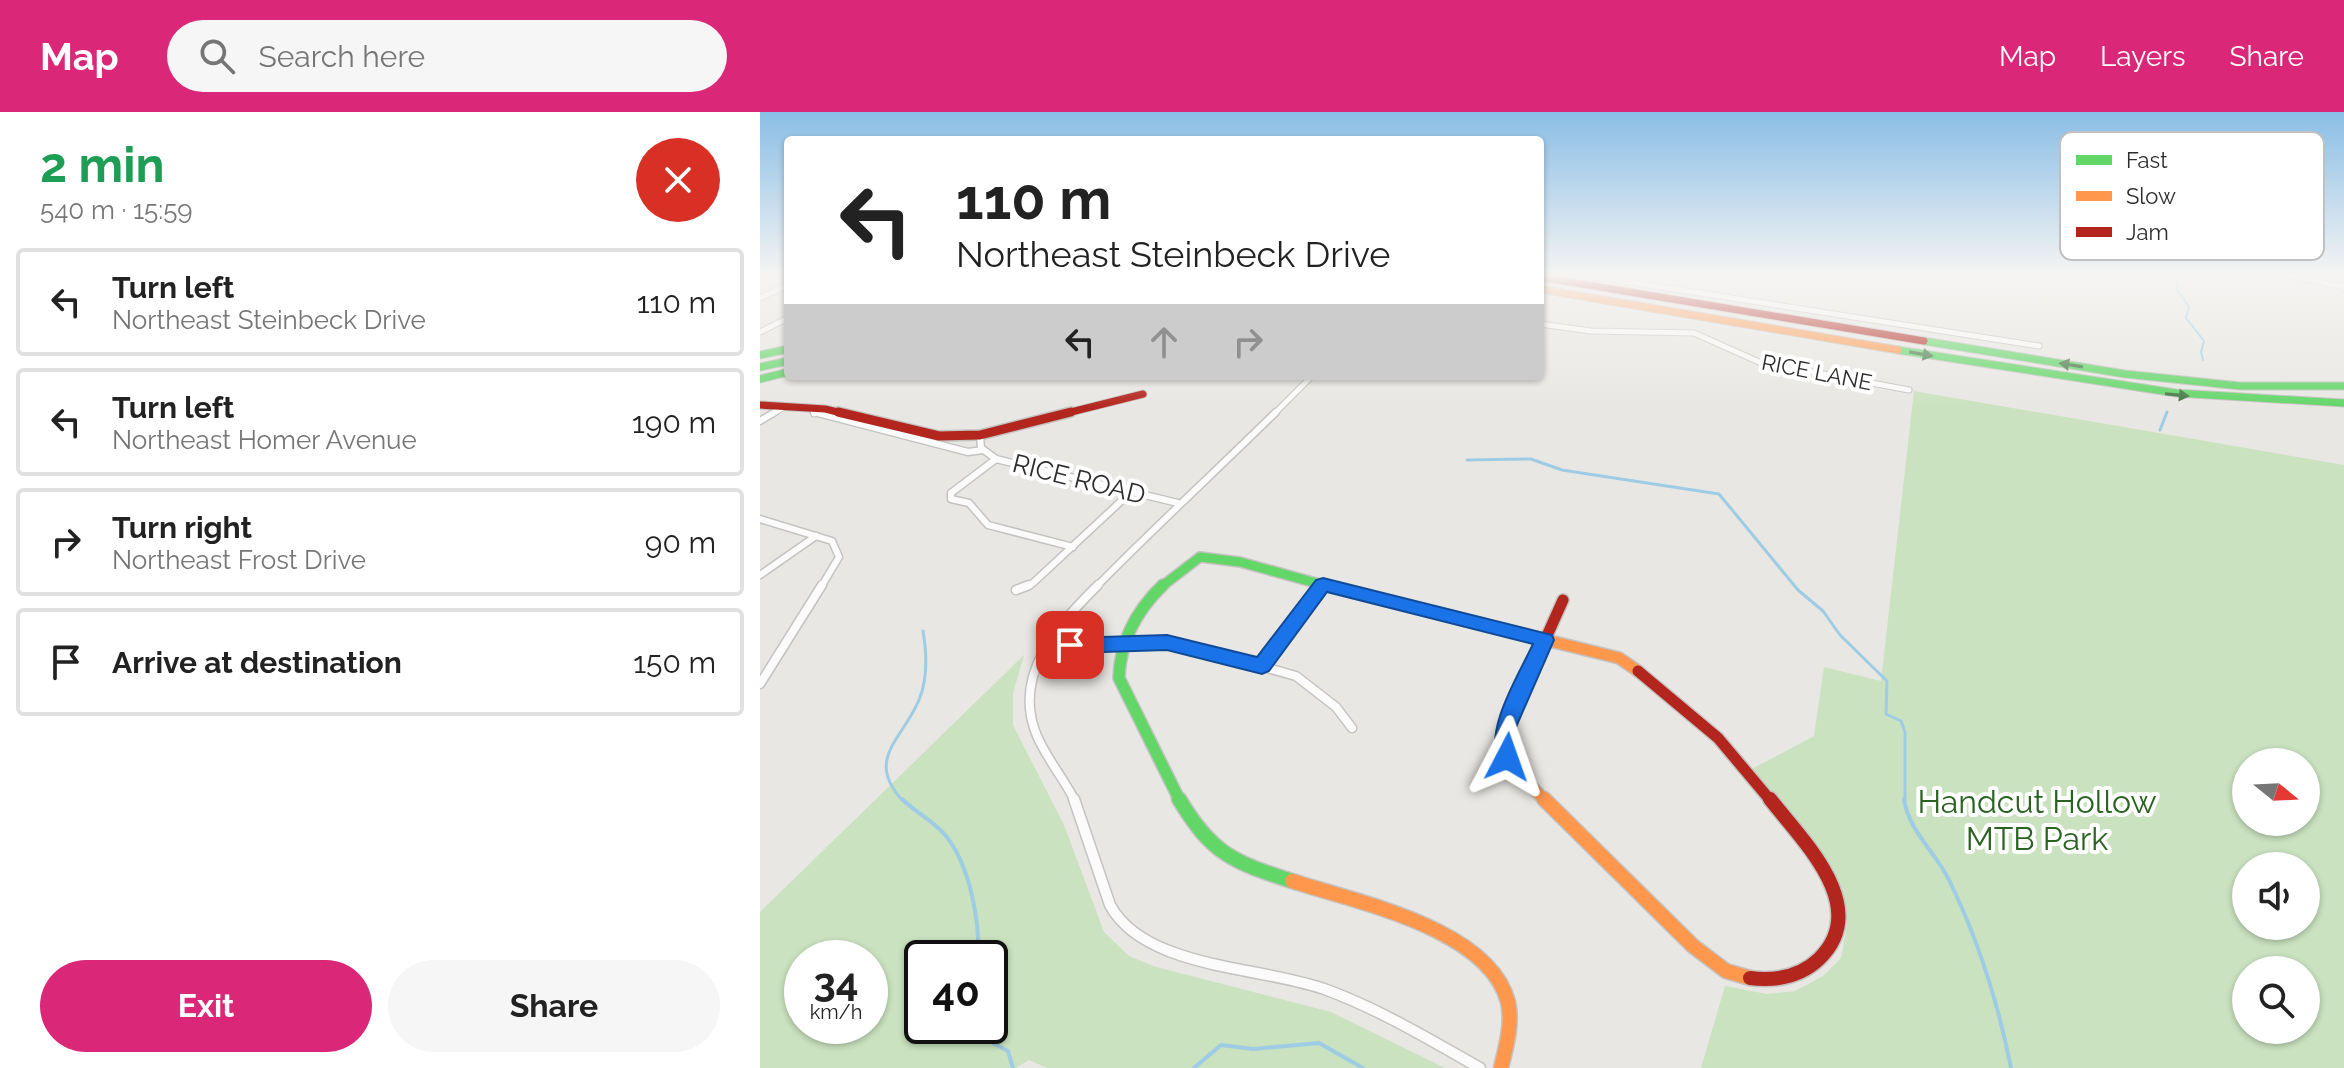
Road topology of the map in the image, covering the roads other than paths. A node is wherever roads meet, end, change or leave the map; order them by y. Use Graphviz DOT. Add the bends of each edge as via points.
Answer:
graph roads {
  1 [pos="784,320"];
  2 [pos="1721,320"];
  3 [pos="1797,320"];
  4 [pos="1870,320"];
  5 [pos="1544,325"];
  6 [pos="760,332"];
  7 [pos="2039,346"];
  8 [pos="784,350"];
  9 [pos="760,355"];
  10 [pos="784,362"];
  11 [pos="760,366"];
  12 [pos="784,373"];
  13 [pos="760,379"];
  14 [pos="1308,380"];
  15 [pos="2344,386"];
  16 [pos="1909,390"];
  17 [pos="1143,394"];
  18 [pos="2344,403"];
  19 [pos="760,405"];
  20 [pos="784,407"];
  21 [pos="815,408"];
  22 [pos="760,421"];
  23 [pos="980,435"];
  24 [pos="983,450"];
  25 [pos="996,459"];
  26 [pos="1131,492"];
  27 [pos="1178,503"];
  28 [pos="760,519"];
  29 [pos="816,536"];
  30 [pos="1073,547"];
  31 [pos="760,575"];
  32 [pos="1323,585"];
  33 [pos="1016,590"];
  34 [pos="1563,600"];
  35 [pos="1545,640"];
  36 [pos="1122,644"];
  37 [pos="1044,646"];
  38 [pos="1262,666"];
  39 [pos="760,684"];
  40 [pos="1352,728"];
  41 [pos="1480,1068"];
  42 [pos="1501,1068"];
  1 -- 6 [label="street"];
  2 -- 18 [label="main road, one-way" via="2149,392 2272,403"];
  15 -- 3 [label="main road, one-way" via="2240,386 2125,374"];
  4 -- 7 [label="street"];
  5 -- 16 [label="street, RICE LANE" via="1694,333 1759,362"];
  8 -- 9 [label="main road"];
  10 -- 11 [label="main road"];
  12 -- 13 [label="main road"];
  14 -- 27 [label="street"];
  17 -- 23 [label="main road"];
  19 -- 20 [label="main road"];
  20 -- 21 [label="main road"];
  20 -- 22 [label="street"];
  21 -- 23 [label="main road" via="939,436"];
  21 -- 24 [label="street, RICE ROAD" via="814,414 968,452"];
  23 -- 24 [label="street, RICE ROAD"];
  24 -- 25 [label="street, RICE ROAD"];
  25 -- 26 [label="street, RICE ROAD"];
  25 -- 30 [label="street" via="951,493 951,499 969,503 988,525"];
  26 -- 27 [label="street, RICE ROAD"];
  26 -- 30 [label="street"];
  27 -- 37 [label="street" via="1057,626"];
  28 -- 29 [label="street"];
  29 -- 31 [label="street"];
  29 -- 39 [label="street" via="832,541 839,557"];
  30 -- 33 [label="street" via="1033,583"];
  32 -- 35 [label="main road"];
  32 -- 36 [label="main road" via="1214,556 1197,558 1131,624"];
  32 -- 38 [label="street"];
  34 -- 35 [label="main road"];
  35 -- 35 [label="main road" via="1506,727 1507,757 1515,771 1716,965 1759,980 1791,977 1821,959 1838,922 1830,876 1719,739 1633,664"];
  36 -- 37 [label="street"];
  36 -- 38 [label="street" via="1167,642"];
  36 -- 42 [label="main road" via="1119,678 1206,841 1249,867 1469,944 1493,968 1509,1004 1511,1038"];
  37 -- 41 [label="street" via="1029,711 1079,809 1119,922 1143,939 1184,954 1304,982 1356,1001"];
  38 -- 40 [label="street" via="1296,676"];
}
